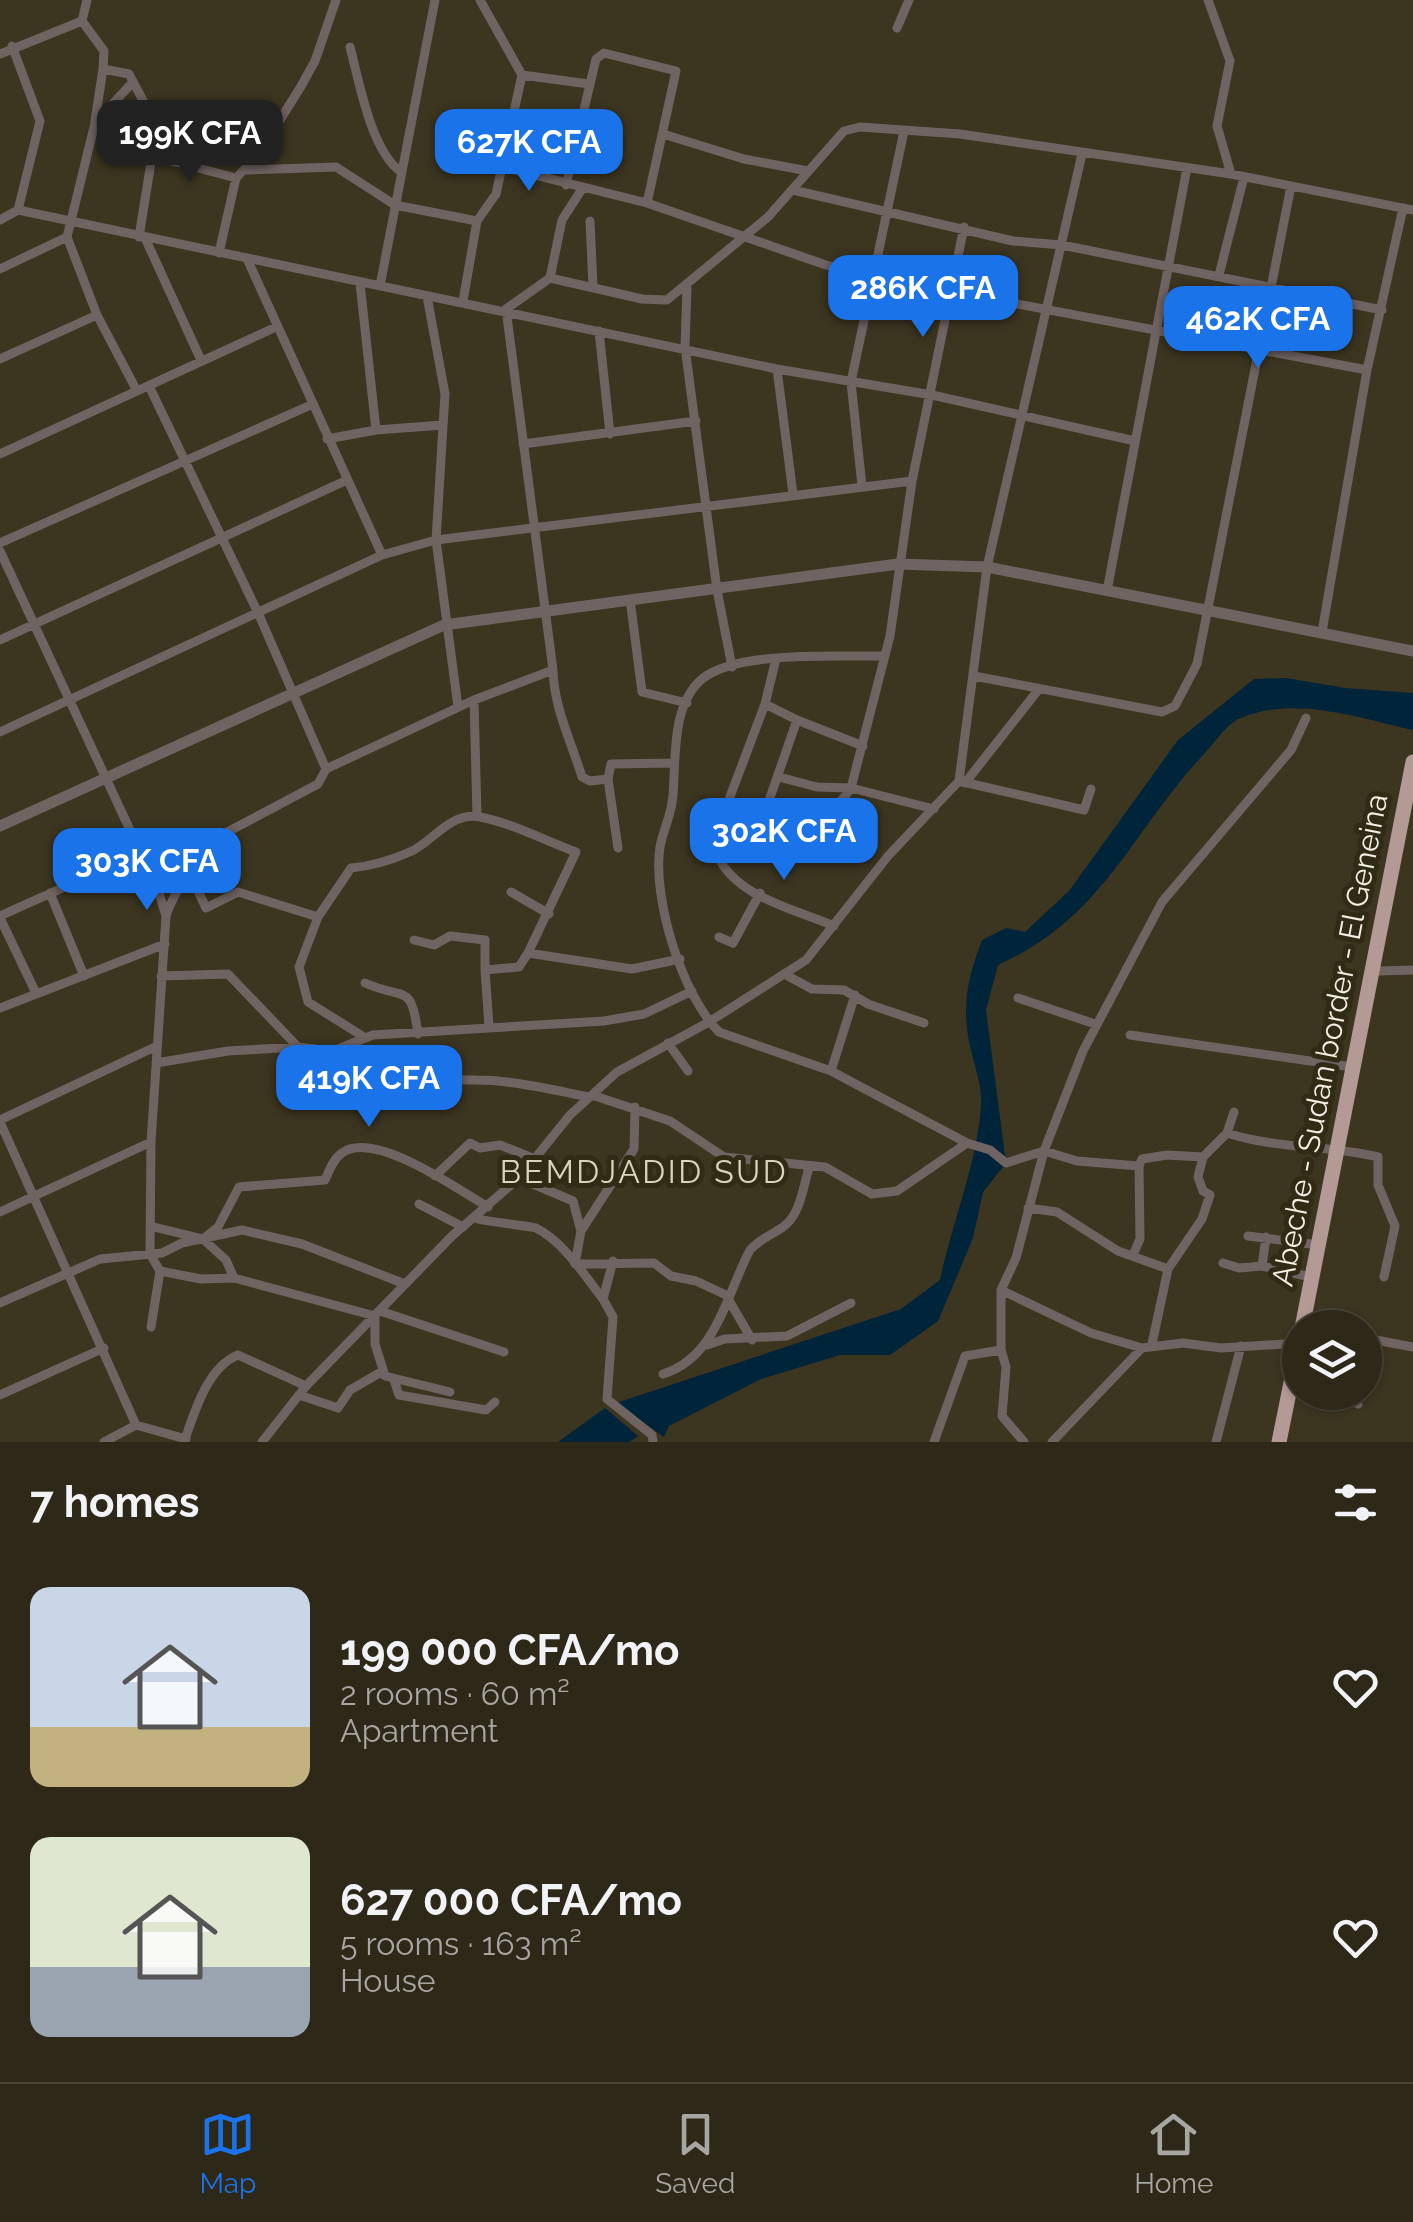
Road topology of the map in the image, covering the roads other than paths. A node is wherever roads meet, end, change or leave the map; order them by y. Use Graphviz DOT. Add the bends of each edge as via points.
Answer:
graph roads {
  1 [pos="88,0"];
  2 [pos="336,0"];
  3 [pos="436,0"];
  4 [pos="480,0"];
  5 [pos="909,0"];
  6 [pos="1208,0"];
  7 [pos="82,21"];
  8 [pos="898,28"];
  9 [pos="12,46"];
  10 [pos="350,47"];
  11 [pos="0,54"];
  12 [pos="103,69"];
  13 [pos="522,75"];
  14 [pos="132,83"];
  15 [pos="589,84"];
  16 [pos="95,123"];
  17 [pos="904,131"];
  18 [pos="662,134"];
  19 [pos="1082,154"];
  20 [pos="152,156"];
  21 [pos="503,166"];
  22 [pos="1187,168"];
  23 [pos="247,170"];
  24 [pos="808,171"];
  25 [pos="401,172"];
  26 [pos="1231,174"];
  27 [pos="236,178"];
  28 [pos="1244,178"];
  29 [pos="566,185"];
  30 [pos="1291,186"];
  31 [pos="582,189"];
  32 [pos="793,190"];
  33 [pos="646,202"];
  34 [pos="395,205"];
  35 [pos="1408,209"];
  36 [pos="18,210"];
  37 [pos="886,210"];
  38 [pos="0,220"];
  39 [pos="477,220"];
  40 [pos="590,222"];
  41 [pos="73,224"];
  42 [pos="964,227"];
  43 [pos="748,235"];
  44 [pos="67,238"];
  45 [pos="142,238"];
  46 [pos="1062,245"];
  47 [pos="219,253"];
  48 [pos="248,261"];
  49 [pos="1168,267"];
  50 [pos="0,270"];
  51 [pos="1218,275"];
  52 [pos="874,277"];
  53 [pos="550,278"];
  54 [pos="360,282"];
  55 [pos="380,286"];
  56 [pos="593,286"];
  57 [pos="1273,287"];
  58 [pos="686,288"];
  59 [pos="952,292"];
  60 [pos="427,296"];
  61 [pos="463,301"];
  62 [pos="506,309"];
  63 [pos="1046,310"];
  64 [pos="1382,310"];
  65 [pos="97,315"];
  66 [pos="276,327"];
  67 [pos="599,332"];
  68 [pos="1157,332"];
  69 [pos="685,347"];
  70 [pos="1261,352"];
  71 [pos="0,360"];
  72 [pos="200,360"];
  73 [pos="777,368"];
  74 [pos="1367,370"];
  75 [pos="852,382"];
  76 [pos="149,386"];
  77 [pos="137,391"];
  78 [pos="932,395"];
  79 [pos="313,404"];
  80 [pos="1021,414"];
  81 [pos="696,421"];
  82 [pos="442,425"];
  83 [pos="376,430"];
  84 [pos="610,434"];
  85 [pos="327,438"];
  86 [pos="1135,441"];
  87 [pos="523,444"];
  88 [pos="0,454"];
  89 [pos="184,460"];
  90 [pos="347,480"];
  91 [pos="912,481"];
  92 [pos="862,486"];
  93 [pos="793,494"];
  94 [pos="707,504"];
  95 [pos="533,527"];
  96 [pos="223,540"];
  97 [pos="436,540"];
  98 [pos="0,543"];
  99 [pos="0,551"];
  100 [pos="382,556"];
  101 [pos="898,564"];
  102 [pos="987,566"];
  103 [pos="717,590"];
  104 [pos="1107,591"];
  105 [pos="630,600"];
  106 [pos="544,610"];
  107 [pos="1210,612"];
  108 [pos="259,615"];
  109 [pos="34,624"];
  110 [pos="444,625"];
  111 [pos="1322,632"];
  112 [pos="0,640"];
  113 [pos="1413,651"];
  114 [pos="883,656"];
  115 [pos="776,659"];
  116 [pos="732,667"];
  117 [pos="553,670"];
  118 [pos="974,676"];
  119 [pos="1040,689"];
  120 [pos="292,692"];
  121 [pos="70,697"];
  122 [pos="474,700"];
  123 [pos="688,703"];
  124 [pos="765,704"];
  125 [pos="458,707"];
  126 [pos="1306,718"];
  127 [pos="797,720"];
  128 [pos="0,732"];
  129 [pos="863,746"];
  130 [pos="1413,762"];
  131 [pos="674,763"];
  132 [pos="326,769"];
  133 [pos="779,777"];
  134 [pos="106,778"];
  135 [pos="608,779"];
  136 [pos="962,782"];
  137 [pos="851,788"];
  138 [pos="1091,789"];
  139 [pos="1413,797"];
  140 [pos="934,809"];
  141 [pos="764,815"];
  142 [pos="477,816"];
  143 [pos="1404,820"];
  144 [pos="0,826"];
  145 [pos="198,848"];
  146 [pos="618,848"];
  147 [pos="778,854"];
  148 [pos="141,855"];
  149 [pos="190,876"];
  150 [pos="511,892"];
  151 [pos="50,893"];
  152 [pos="760,893"];
  153 [pos="550,914"];
  154 [pos="166,916"];
  155 [pos="318,916"];
  156 [pos="0,917"];
  157 [pos="834,926"];
  158 [pos="720,938"];
  159 [pos="414,940"];
  160 [pos="165,944"];
  161 [pos="528,953"];
  162 [pos="680,959"];
  163 [pos="484,970"];
  164 [pos="1413,970"];
  165 [pos="1379,971"];
  166 [pos="786,975"];
  167 [pos="84,976"];
  168 [pos="162,976"];
  169 [pos="365,983"];
  170 [pos="35,991"];
  171 [pos="692,991"];
  172 [pos="854,995"];
  173 [pos="1018,998"];
  174 [pos="0,1008"];
  175 [pos="710,1022"];
  176 [pos="924,1023"];
  177 [pos="1094,1024"];
  178 [pos="488,1026"];
  179 [pos="418,1034"];
  180 [pos="1130,1034"];
  181 [pos="365,1038"];
  182 [pos="668,1043"];
  183 [pos="157,1046"];
  184 [pos="298,1046"];
  185 [pos="333,1050"];
  186 [pos="156,1064"];
  187 [pos="1352,1066"];
  188 [pos="831,1070"];
  189 [pos="688,1072"];
  190 [pos="591,1096"];
  191 [pos="635,1107"];
  192 [pos="1234,1112"];
  193 [pos="0,1121"];
  194 [pos="1227,1133"];
  195 [pos="152,1142"];
  196 [pos="967,1143"];
  197 [pos="1340,1149"];
  198 [pos="1044,1151"];
  199 [pos="1203,1157"];
  200 [pos="535,1159"];
  201 [pos="1140,1166"];
  202 [pos="809,1168"];
  203 [pos="435,1176"];
  204 [pos="518,1178"];
  205 [pos="36,1196"];
  206 [pos="420,1204"];
  207 [pos="488,1207"];
  208 [pos="1028,1208"];
  209 [pos="0,1212"];
  210 [pos="474,1218"];
  211 [pos="150,1226"];
  212 [pos="462,1226"];
  213 [pos="580,1230"];
  214 [pos="1248,1236"];
  215 [pos="1266,1237"];
  216 [pos="203,1239"];
  217 [pos="1318,1245"];
  218 [pos="150,1254"];
  219 [pos="1133,1255"];
  220 [pos="613,1260"];
  221 [pos="576,1264"];
  222 [pos="1223,1264"];
  223 [pos="1262,1266"];
  224 [pos="1168,1269"];
  225 [pos="70,1270"];
  226 [pos="160,1271"];
  227 [pos="1312,1277"];
  228 [pos="1384,1277"];
  229 [pos="234,1278"];
  230 [pos="406,1284"];
  231 [pos="1001,1290"];
  232 [pos="726,1295"];
  233 [pos="603,1299"];
  234 [pos="851,1303"];
  235 [pos="0,1304"];
  236 [pos="1308,1310"];
  237 [pos="1309,1310"];
  238 [pos="378,1314"];
  239 [pos="151,1327"];
  240 [pos="752,1340"];
  241 [pos="1382,1341"];
  242 [pos="1282,1343"];
  243 [pos="707,1345"];
  244 [pos="1147,1346"];
  245 [pos="1241,1346"];
  246 [pos="1413,1347"];
  247 [pos="104,1348"];
  248 [pos="1001,1350"];
  249 [pos="504,1352"];
  250 [pos="383,1371"];
  251 [pos="663,1374"];
  252 [pos="394,1380"];
  253 [pos="303,1390"];
  254 [pos="450,1392"];
  255 [pos="0,1395"];
  256 [pos="495,1402"];
  257 [pos="1288,1410"];
  258 [pos="1291,1410"];
  259 [pos="136,1426"];
  260 [pos="185,1440"];
  261 [pos="104,1442"];
  262 [pos="262,1442"];
  263 [pos="653,1442"];
  264 [pos="934,1442"];
  265 [pos="1024,1442"];
  266 [pos="1052,1442"];
  267 [pos="1216,1442"];
  268 [pos="1283,1442"];
  1 -- 7 [label="street"];
  2 -- 23 [label="street" via="315,61"];
  3 -- 25 [label="street"];
  4 -- 13 [label="street"];
  5 -- 8 [label="street"];
  6 -- 26 [label="street" via="1230,61 1217,126"];
  7 -- 9 [label="street"];
  7 -- 12 [label="street" via="104,51"];
  9 -- 11 [label="street"];
  9 -- 36 [label="street" via="40,120"];
  10 -- 25 [label="street" via="368,118"];
  12 -- 14 [label="street" via="128,74"];
  12 -- 16 [label="street"];
  13 -- 15 [label="street"];
  13 -- 21 [label="street"];
  14 -- 16 [label="street"];
  14 -- 20 [label="street" via="155,114"];
  15 -- 18 [label="street" via="604,53 676,71"];
  15 -- 29 [label="street"];
  16 -- 41 [label="street"];
  17 -- 19 [label="street"];
  17 -- 24 [label="street" via="844,131"];
  17 -- 37 [label="street"];
  18 -- 24 [label="street"];
  18 -- 33 [label="street"];
  19 -- 22 [label="street"];
  19 -- 46 [label="street"];
  20 -- 27 [label="street"];
  20 -- 45 [label="street"];
  21 -- 29 [label="street"];
  21 -- 39 [label="street" via="496,194"];
  22 -- 26 [label="street"];
  22 -- 49 [label="street"];
  23 -- 27 [label="street"];
  23 -- 34 [label="street" via="336,167"];
  24 -- 32 [label="street"];
  25 -- 34 [label="street"];
  26 -- 28 [label="street"];
  27 -- 47 [label="street"];
  28 -- 30 [label="street"];
  28 -- 51 [label="street"];
  29 -- 31 [label="street"];
  30 -- 35 [label="street"];
  30 -- 57 [label="street"];
  31 -- 33 [label="street"];
  31 -- 53 [label="street" via="562,220"];
  32 -- 37 [label="street"];
  32 -- 43 [label="street"];
  33 -- 43 [label="street"];
  34 -- 39 [label="street"];
  34 -- 55 [label="street"];
  35 -- 64 [label="street"];
  36 -- 38 [label="street"];
  36 -- 41 [label="street"];
  37 -- 42 [label="street"];
  37 -- 52 [label="street"];
  39 -- 61 [label="street"];
  40 -- 56 [label="street"];
  41 -- 44 [label="street"];
  41 -- 45 [label="street"];
  42 -- 46 [label="street"];
  42 -- 59 [label="street"];
  43 -- 52 [label="street"];
  43 -- 58 [label="street"];
  44 -- 50 [label="street"];
  44 -- 65 [label="street"];
  45 -- 47 [label="street"];
  45 -- 72 [label="street"];
  46 -- 49 [label="street"];
  46 -- 63 [label="street"];
  47 -- 48 [label="street"];
  48 -- 54 [label="street"];
  48 -- 66 [label="street"];
  49 -- 51 [label="street"];
  49 -- 68 [label="street"];
  51 -- 57 [label="street"];
  52 -- 59 [label="street"];
  52 -- 75 [label="street"];
  53 -- 56 [label="street"];
  53 -- 62 [label="street"];
  54 -- 55 [label="street"];
  54 -- 83 [label="street"];
  55 -- 60 [label="street"];
  56 -- 58 [label="street" via="667,300"];
  57 -- 64 [label="street"];
  57 -- 70 [label="street"];
  58 -- 69 [label="street"];
  59 -- 63 [label="street"];
  59 -- 78 [label="street"];
  60 -- 61 [label="street"];
  60 -- 82 [label="street" via="445,394"];
  61 -- 62 [label="street"];
  62 -- 67 [label="street"];
  62 -- 87 [label="street"];
  63 -- 68 [label="street"];
  63 -- 80 [label="street"];
  64 -- 74 [label="street"];
  65 -- 71 [label="street"];
  65 -- 77 [label="street"];
  66 -- 72 [label="street"];
  66 -- 79 [label="street"];
  67 -- 69 [label="street"];
  67 -- 84 [label="street"];
  68 -- 70 [label="street"];
  68 -- 86 [label="street"];
  69 -- 73 [label="street"];
  69 -- 81 [label="street"];
  70 -- 74 [label="street"];
  70 -- 107 [label="street"];
  72 -- 76 [label="street"];
  73 -- 75 [label="street"];
  73 -- 93 [label="street"];
  74 -- 111 [label="street"];
  75 -- 78 [label="street"];
  75 -- 92 [label="street"];
  76 -- 77 [label="street"];
  76 -- 89 [label="street"];
  77 -- 88 [label="street"];
  78 -- 80 [label="street"];
  78 -- 91 [label="street"];
  79 -- 85 [label="street"];
  79 -- 89 [label="street"];
  80 -- 86 [label="street"];
  80 -- 102 [label="street"];
  81 -- 84 [label="street"];
  81 -- 94 [label="street"];
  82 -- 83 [label="street"];
  82 -- 97 [label="street"];
  83 -- 85 [label="street"];
  84 -- 87 [label="street"];
  85 -- 90 [label="street"];
  86 -- 104 [label="street"];
  87 -- 95 [label="street"];
  89 -- 96 [label="street"];
  89 -- 98 [label="street"];
  90 -- 96 [label="street"];
  90 -- 100 [label="street"];
  91 -- 92 [label="street"];
  91 -- 101 [label="street"];
  92 -- 93 [label="street"];
  93 -- 94 [label="street"];
  94 -- 95 [label="street"];
  94 -- 103 [label="street"];
  95 -- 97 [label="street"];
  95 -- 106 [label="street"];
  96 -- 108 [label="street"];
  96 -- 109 [label="street"];
  97 -- 100 [label="street"];
  97 -- 110 [label="street"];
  99 -- 109 [label="street"];
  100 -- 108 [label="street"];
  101 -- 102 [label="street"];
  101 -- 103 [label="street"];
  101 -- 114 [label="street"];
  102 -- 104 [label="street"];
  102 -- 118 [label="street"];
  103 -- 105 [label="street"];
  103 -- 116 [label="street"];
  104 -- 107 [label="street"];
  105 -- 106 [label="street"];
  105 -- 123 [label="street" via="642,692"];
  106 -- 110 [label="street"];
  106 -- 117 [label="street"];
  107 -- 111 [label="street"];
  107 -- 119 [label="street" via="1188,686 1169,710"];
  108 -- 120 [label="street"];
  108 -- 121 [label="street"];
  109 -- 112 [label="street"];
  109 -- 121 [label="street"];
  110 -- 120 [label="street"];
  110 -- 125 [label="street"];
  111 -- 113 [label="street"];
  114 -- 115 [label="street"];
  114 -- 129 [label="street"];
  115 -- 116 [label="street"];
  115 -- 124 [label="street"];
  116 -- 123 [label="street" via="702,680"];
  117 -- 122 [label="street"];
  117 -- 135 [label="street" via="554,700 582,777"];
  118 -- 119 [label="street"];
  118 -- 136 [label="street"];
  119 -- 136 [label="street"];
  120 -- 132 [label="street"];
  120 -- 134 [label="street"];
  121 -- 128 [label="street"];
  121 -- 134 [label="street"];
  122 -- 125 [label="street"];
  122 -- 142 [label="street"];
  123 -- 131 [label="street"];
  124 -- 127 [label="street"];
  124 -- 152 [label="street" via="713,856 727,876"];
  125 -- 132 [label="street"];
  126 -- 177 [label="street" via="1291,750 1162,902"];
  127 -- 129 [label="street"];
  127 -- 133 [label="street"];
  129 -- 137 [label="street"];
  130 -- 143 [label="highway, Abeche - Sudan border - El Geneina"];
  131 -- 135 [label="street" via="611,764"];
  131 -- 162 [label="street" via="659,895"];
  132 -- 145 [label="street" via="318,784"];
  133 -- 137 [label="street"];
  133 -- 141 [label="street"];
  134 -- 144 [label="street"];
  134 -- 148 [label="street"];
  135 -- 146 [label="street"];
  136 -- 138 [label="street" via="1084,810"];
  136 -- 140 [label="street"];
  137 -- 140 [label="street"];
  137 -- 147 [label="street"];
  139 -- 143 [label="highway, Abeche - Sudan border - El Geneina"];
  140 -- 157 [label="street"];
  142 -- 153 [label="street" via="576,852"];
  142 -- 155 [label="street" via="451,821 408,853 352,868"];
  143 -- 165 [label="highway, Abeche - Sudan border - El Geneina"];
  143 -- 187 [label="highway, Abeche - Sudan border - El Geneina"];
  145 -- 148 [label="street" via="180,856 167,842"];
  145 -- 149 [label="street"];
  148 -- 151 [label="street"];
  148 -- 154 [label="street"];
  149 -- 154 [label="street" via="172,895"];
  149 -- 155 [label="street" via="206,908 238,892"];
  150 -- 153 [label="street"];
  151 -- 156 [label="street"];
  151 -- 167 [label="street"];
  152 -- 157 [label="street"];
  152 -- 158 [label="street" via="733,944"];
  153 -- 161 [label="street"];
  154 -- 160 [label="street"];
  155 -- 181 [label="street" via="299,967 308,1002"];
  156 -- 170 [label="street"];
  157 -- 166 [label="street"];
  159 -- 163 [label="street" via="485,940"];
  160 -- 167 [label="street"];
  160 -- 168 [label="street"];
  161 -- 162 [label="street" via="632,969"];
  161 -- 163 [label="street" via="519,967"];
  162 -- 171 [label="street"];
  163 -- 178 [label="street"];
  164 -- 165 [label="street"];
  165 -- 197 [label="highway, Abeche - Sudan border - El Geneina"];
  166 -- 172 [label="street" via="812,989"];
  166 -- 175 [label="street"];
  167 -- 170 [label="street"];
  168 -- 183 [label="street"];
  168 -- 184 [label="street" via="228,974"];
  169 -- 179 [label="street" via="407,994"];
  170 -- 174 [label="street"];
  171 -- 175 [label="street"];
  171 -- 178 [label="street" via="644,1014 604,1022"];
  172 -- 176 [label="street"];
  172 -- 188 [label="street"];
  173 -- 177 [label="street"];
  175 -- 182 [label="street"];
  175 -- 188 [label="street" via="733,1038"];
  177 -- 198 [label="street"];
  178 -- 179 [label="street"];
  179 -- 181 [label="street"];
  180 -- 187 [label="street"];
  181 -- 185 [label="street"];
  182 -- 189 [label="street"];
  182 -- 190 [label="street" via="617,1072"];
  183 -- 186 [label="street"];
  183 -- 193 [label="street"];
  184 -- 185 [label="street"];
  184 -- 186 [label="street"];
  185 -- 190 [label="street" via="356,1064 425,1082 475,1080"];
  186 -- 195 [label="street"];
  187 -- 197 [label="highway, Abeche - Sudan border - El Geneina"];
  188 -- 196 [label="street"];
  190 -- 191 [label="street"];
  190 -- 200 [label="street"];
  191 -- 202 [label="street" via="724,1157"];
  191 -- 213 [label="street" via="634,1149"];
  192 -- 194 [label="street"];
  193 -- 205 [label="street"];
  194 -- 197 [label="street"];
  194 -- 199 [label="street"];
  195 -- 205 [label="street"];
  195 -- 211 [label="street"];
  196 -- 198 [label="street" via="1006,1163"];
  196 -- 202 [label="street" via="884,1195 825,1166"];
  197 -- 217 [label="highway, Abeche - Sudan border - El Geneina"];
  197 -- 228 [label="street" via="1378,1157 1378,1184 1395,1226"];
  197 -- 237 [label="highway, Abeche - Sudan border - El Geneina"];
  198 -- 201 [label="street"];
  198 -- 208 [label="street"];
  199 -- 201 [label="street" via="1167,1154 1142,1159"];
  199 -- 224 [label="street" via="1198,1177 1210,1195"];
  200 -- 203 [label="street" via="500,1144 470,1143"];
  200 -- 204 [label="street"];
  201 -- 219 [label="street" via="1140,1238"];
  202 -- 232 [label="street" via="786,1226 761,1237"];
  203 -- 207 [label="street"];
  203 -- 216 [label="street" via="384,1150 352,1148 324,1180 239,1187 218,1227"];
  204 -- 207 [label="street"];
  204 -- 213 [label="street" via="572,1200"];
  205 -- 209 [label="street"];
  205 -- 225 [label="street"];
  206 -- 212 [label="street"];
  207 -- 210 [label="street"];
  208 -- 219 [label="street" via="1057,1212"];
  208 -- 231 [label="street"];
  210 -- 212 [label="street"];
  210 -- 221 [label="street" via="535,1228"];
  211 -- 216 [label="street"];
  211 -- 218 [label="street"];
  212 -- 230 [label="street"];
  213 -- 221 [label="street"];
  214 -- 215 [label="street"];
  215 -- 217 [label="street"];
  215 -- 223 [label="street"];
  216 -- 218 [label="street"];
  216 -- 229 [label="street"];
  216 -- 230 [label="street" via="242,1230 268,1235"];
  217 -- 227 [label="highway, Abeche - Sudan border - El Geneina"];
  218 -- 225 [label="street"];
  218 -- 226 [label="street"];
  219 -- 224 [label="street"];
  220 -- 221 [label="street"];
  220 -- 232 [label="street" via="654,1263 670,1276"];
  220 -- 233 [label="street"];
  221 -- 233 [label="street"];
  222 -- 223 [label="street"];
  223 -- 227 [label="street"];
  224 -- 244 [label="street"];
  225 -- 235 [label="street"];
  225 -- 247 [label="street"];
  226 -- 229 [label="street"];
  226 -- 239 [label="street"];
  227 -- 236 [label="highway, Abeche - Sudan border - El Geneina"];
  229 -- 238 [label="street"];
  230 -- 238 [label="street"];
  231 -- 244 [label="street" via="1091,1333"];
  231 -- 248 [label="street"];
  232 -- 240 [label="street"];
  232 -- 243 [label="street"];
  233 -- 263 [label="street" via="613,1316 607,1399"];
  234 -- 240 [label="street" via="787,1336"];
  238 -- 249 [label="street"];
  238 -- 250 [label="street" via="375,1344"];
  238 -- 253 [label="street"];
  240 -- 243 [label="street"];
  241 -- 246 [label="street"];
  242 -- 245 [label="street"];
  243 -- 251 [label="street"];
  244 -- 245 [label="street"];
  244 -- 266 [label="street"];
  245 -- 267 [label="street"];
  247 -- 255 [label="street"];
  247 -- 259 [label="street"];
  248 -- 264 [label="street" via="965,1356"];
  248 -- 265 [label="street" via="1002,1416"];
  250 -- 252 [label="street"];
  250 -- 253 [label="street" via="350,1390 338,1408"];
  252 -- 254 [label="street"];
  252 -- 256 [label="street" via="399,1395 436,1404 486,1410"];
  253 -- 260 [label="street" via="238,1355 206,1389"];
  253 -- 262 [label="street"];
  257 -- 268 [label="highway"];
  258 -- 268 [label="highway"];
  259 -- 260 [label="street"];
  259 -- 261 [label="street"];
}
